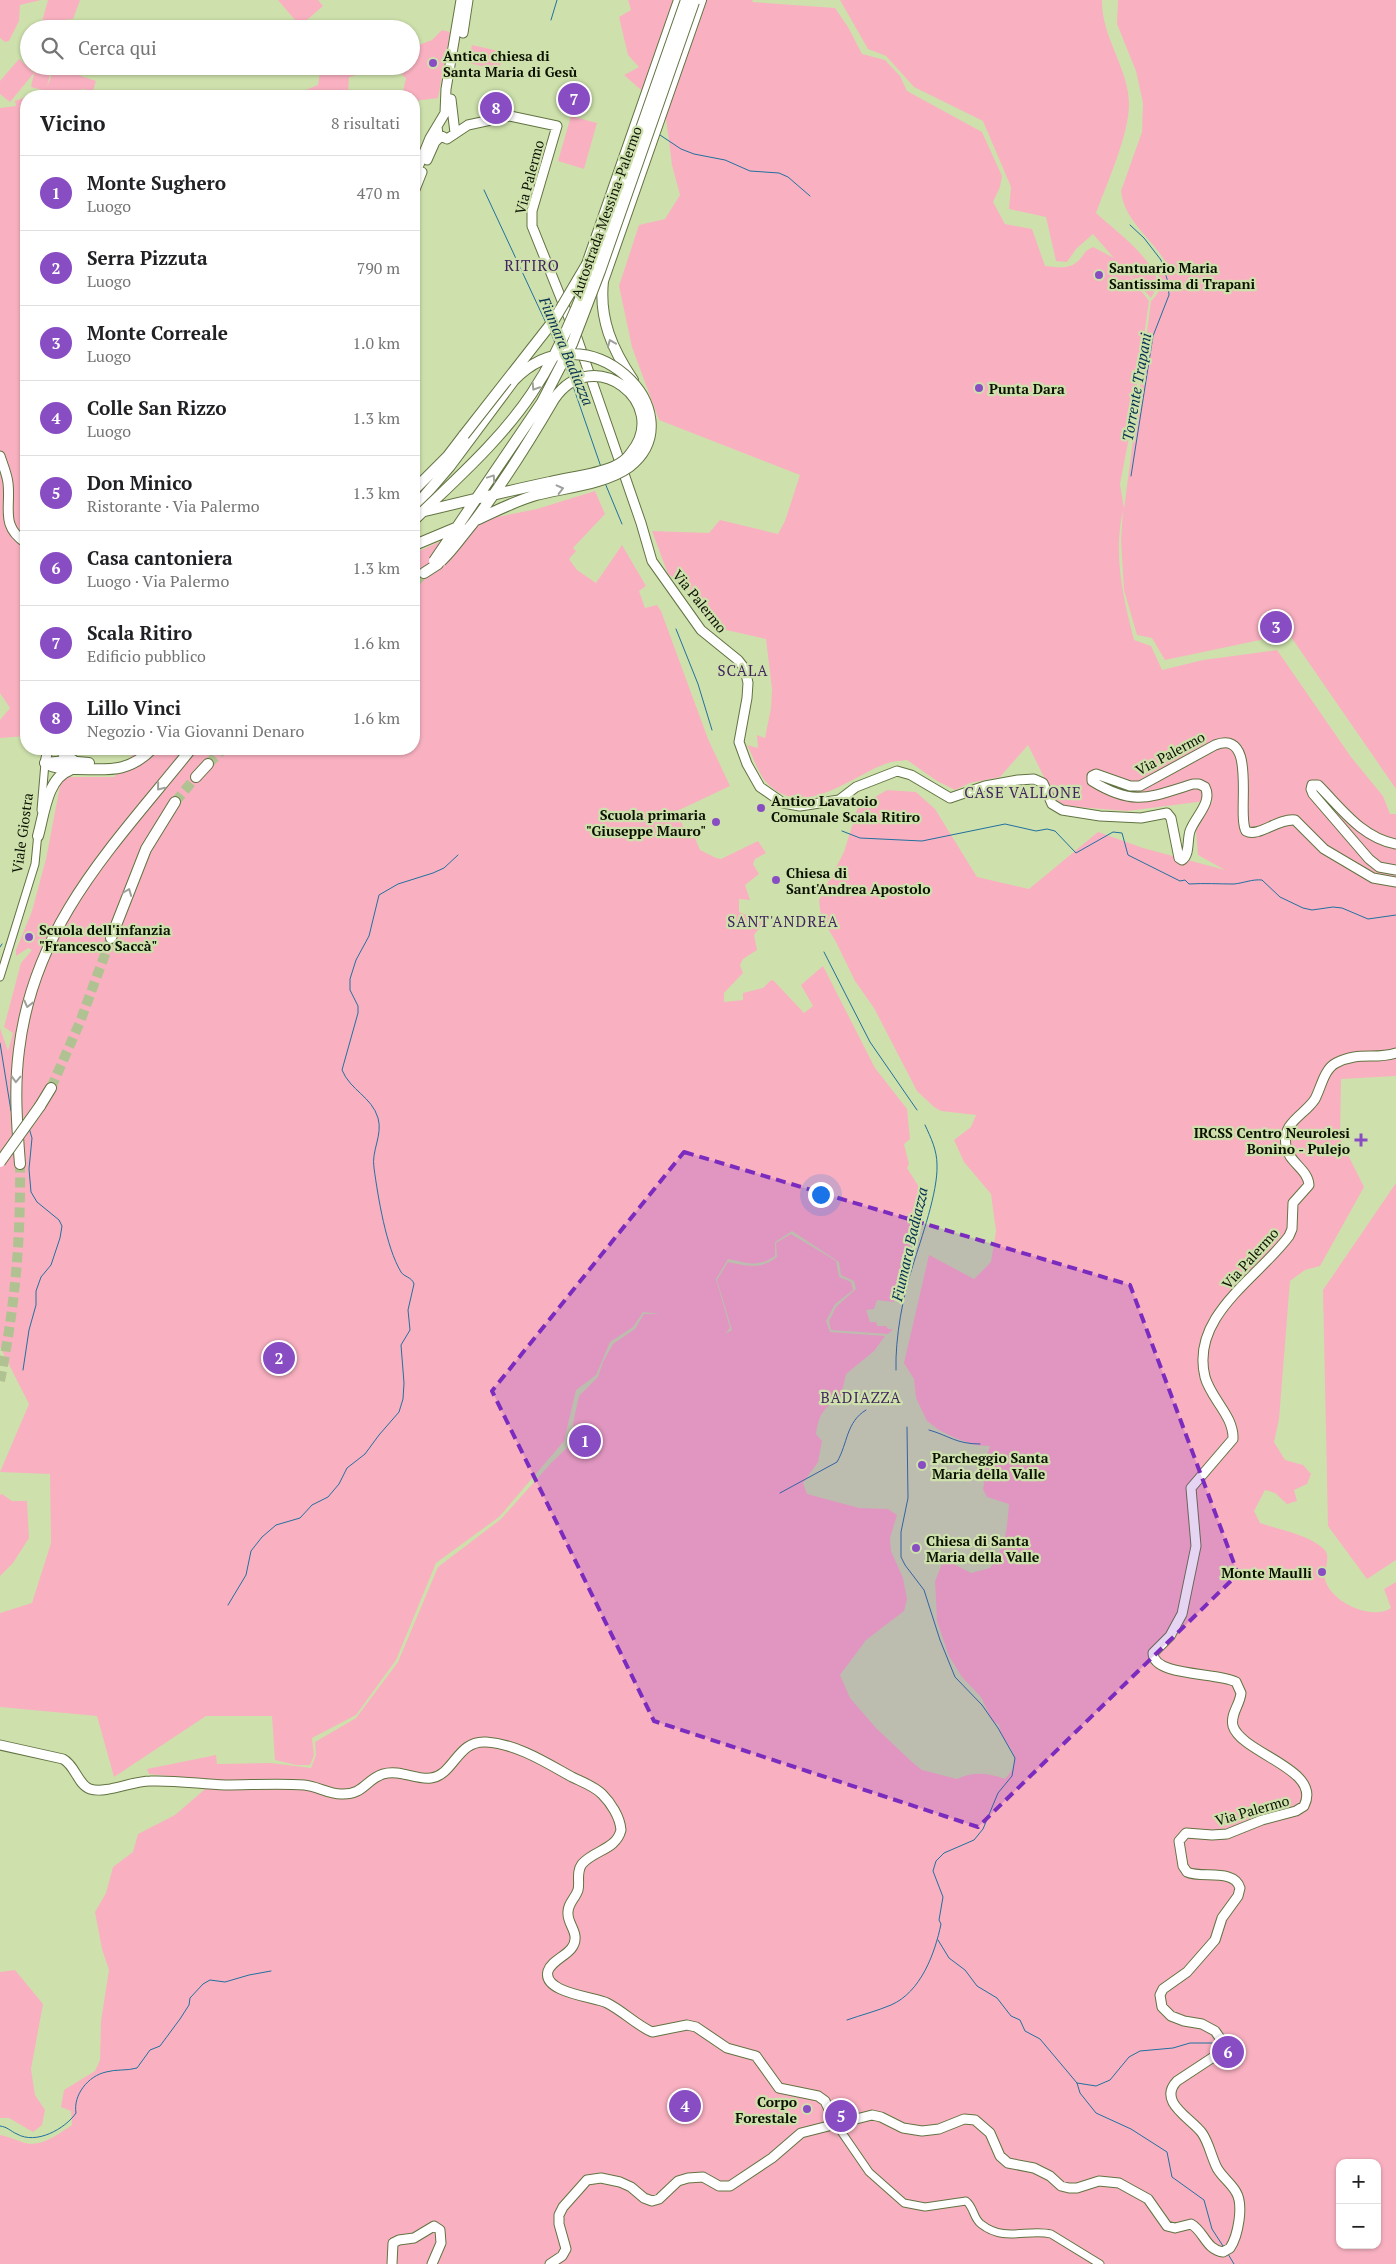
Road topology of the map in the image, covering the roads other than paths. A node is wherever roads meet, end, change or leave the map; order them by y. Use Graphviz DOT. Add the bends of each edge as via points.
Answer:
graph roads {
  1 [pos="461,0"];
  2 [pos="468,0"];
  3 [pos="679,0"];
  4 [pos="693,0"];
  5 [pos="438,124"];
  6 [pos="454,124"];
  7 [pos="440,137"];
  8 [pos="420,162"];
  9 [pos="420,177"];
  10 [pos="636,384"];
  11 [pos="0,456"];
  12 [pos="420,484"];
  13 [pos="494,495"];
  14 [pos="494,495"];
  15 [pos="494,495"];
  16 [pos="494,495"];
  17 [pos="420,501"];
  18 [pos="420,512"];
  19 [pos="420,514"];
  20 [pos="20,538"];
  21 [pos="420,542"];
  22 [pos="436,563"];
  23 [pos="424,573"];
  24 [pos="47,755"];
  25 [pos="66,755"];
  26 [pos="134,755"];
  27 [pos="145,755"];
  28 [pos="187,755"];
  29 [pos="45,763"];
  30 [pos="208,764"];
  31 [pos="76,765"];
  32 [pos="196,777"];
  33 [pos="175,802"];
  34 [pos="38,836"];
  35 [pos="1396,844"];
  36 [pos="1396,870"];
  37 [pos="1396,882"];
  38 [pos="111,938"];
  39 [pos="0,977"];
  40 [pos="1396,1053"];
  41 [pos="51,1088"];
  42 [pos="0,1162"];
  43 [pos="20,1164"];
  44 [pos="0,1745"];
  45 [pos="836,2124"];
  46 [pos="392,2264"];
  47 [pos="432,2264"];
  48 [pos="550,2264"];
  49 [pos="1100,2264"];
  1 -- 5 [label="main road" via="445,113"];
  2 -- 6 [label="main road" via="451,90"];
  3 -- 12 [label="highway, bridge" via="587,264 578,281 554,320 448,456"];
  10 -- 4 [label="highway, one-way" via="609,338 603,312 603,281 695,19"];
  4 -- 19 [label="highway, Autostrada Messina-Palermo, one-way, bridge" via="579,302 548,367 502,432"];
  22 -- 4 [label="highway, Autostrada Messina-Palermo, one-way, bridge" via="542,402 572,344"];
  5 -- 6 [label="main road" via="447,120"];
  5 -- 7 [label="main road"];
  5 -- 8 [label="main road"];
  6 -- 7 [label="main road" via="447,139"];
  6 -- 37 [label="main road, Via Palermo" via="468,125 510,116 557,126 531,224 577,338 652,560 701,630 745,669 748,692 740,745 746,764 768,794 792,806 837,800 856,787 895,771 911,775 950,798 993,784 1034,779 1044,783 1052,804 1062,810 1141,818 1168,813 1182,860 1186,855 1190,831 1208,797 1205,787 1195,784 1138,798 1122,795 1092,781 1092,776 1096,774 1130,786 1140,786 1214,746 1227,743 1234,746 1240,757 1244,792 1242,822 1246,831 1255,833 1279,822 1295,820 1324,849 1373,878"];
  7 -- 9 [label="main road"];
  10 -- 17 [label="highway, bridge" via="622,371 589,356 562,354 535,362 514,380"];
  21 -- 10 [label="highway, one-way, bridge" via="525,499 610,477 630,466 644,448 650,424 646,402"];
  11 -- 20 [label="main road" via="8,481 7,518"];
  13 -- 22 [label="highway, bridge" via="452,550"];
  14 -- 15 [label="highway, bridge" via="564,387 582,378 605,377 625,387 638,404 642,419 639,439 631,454 615,466"];
  16 -- 18 [label="highway, bridge"];
  22 -- 23 [label="highway, Autostrada Messina-Palermo"];
  24 -- 29 [label="main road, Viale Giostra"];
  25 -- 31 [label="highway"];
  26 -- 31 [label="highway" via="107,765"];
  27 -- 31 [label="highway" via="108,771"];
  28 -- 43 [label="highway, one-way" via="103,857 65,912 48,946 21,1032 16,1080"];
  29 -- 31 [label="highway"];
  29 -- 34 [label="street, Viale Giostra"];
  30 -- 32 [label="highway"];
  31 -- 34 [label="highway" via="54,783"];
  38 -- 33 [label="highway, one-way" via="146,849"];
  34 -- 39 [label="street, Viale Giostra" via="35,864"];
  35 -- 36 [label="main road" via="1372,837 1318,785 1312,785 1313,794 1369,859 1380,867"];
  40 -- 45 [label="main road, Via Palermo" via="1382,1057 1357,1055 1333,1065 1312,1103 1288,1129 1287,1151 1306,1176 1308,1185 1293,1203 1289,1236 1236,1292 1213,1324 1204,1344 1202,1361 1207,1382 1227,1418 1233,1439 1191,1488 1196,1546 1182,1614 1170,1636 1153,1653 1156,1662 1173,1670 1219,1676 1236,1682 1241,1693 1232,1720 1237,1734 1251,1747 1290,1770 1307,1795 1304,1806 1296,1811 1227,1834 1186,1833 1179,1840 1187,1872 1228,1878 1237,1882 1240,1888 1222,1918 1215,1940 1187,1972 1163,1989 1160,1998 1162,2007 1171,2016 1207,2026 1222,2041 1218,2054 1177,2081 1171,2093 1176,2107 1202,2134 1219,2172 1238,2195 1232,2244 1226,2251 1212,2249 1192,2225 1167,2226 1148,2199 1122,2185 1102,2181 1069,2188 1034,2168 1006,2161 999,2154 990,2133 975,2120 964,2119 926,2131 903,2128 872,2115"];
  41 -- 42 [label="highway, bridge"];
  44 -- 45 [label="main road" via="63,1759 86,1786 96,1790 150,1781 302,1785 335,1794 349,1794 362,1790 378,1776 390,1772 421,1778 436,1777 464,1748 484,1742 507,1745 544,1761 600,1792 614,1811 621,1830 616,1841 580,1868 577,1891 568,1909 575,1942 550,1969 549,1979 563,1991 609,2004 652,2032 687,2025 696,2027 727,2048 756,2056 779,2088 823,2099"];
  45 -- 48 [label="main road" via="801,2133 772,2158 730,2186 719,2186 703,2177 688,2178 678,2181 660,2199 652,2201 616,2181 601,2178 584,2181 559,2212 566,2249"];
  45 -- 49 [label="street" via="872,2175 904,2204 928,2206 964,2200 980,2223 990,2229 1014,2235 1051,2234"];
  46 -- 47 [label="main road" via="395,2241 414,2238 434,2226 440,2230 442,2239"];
}
